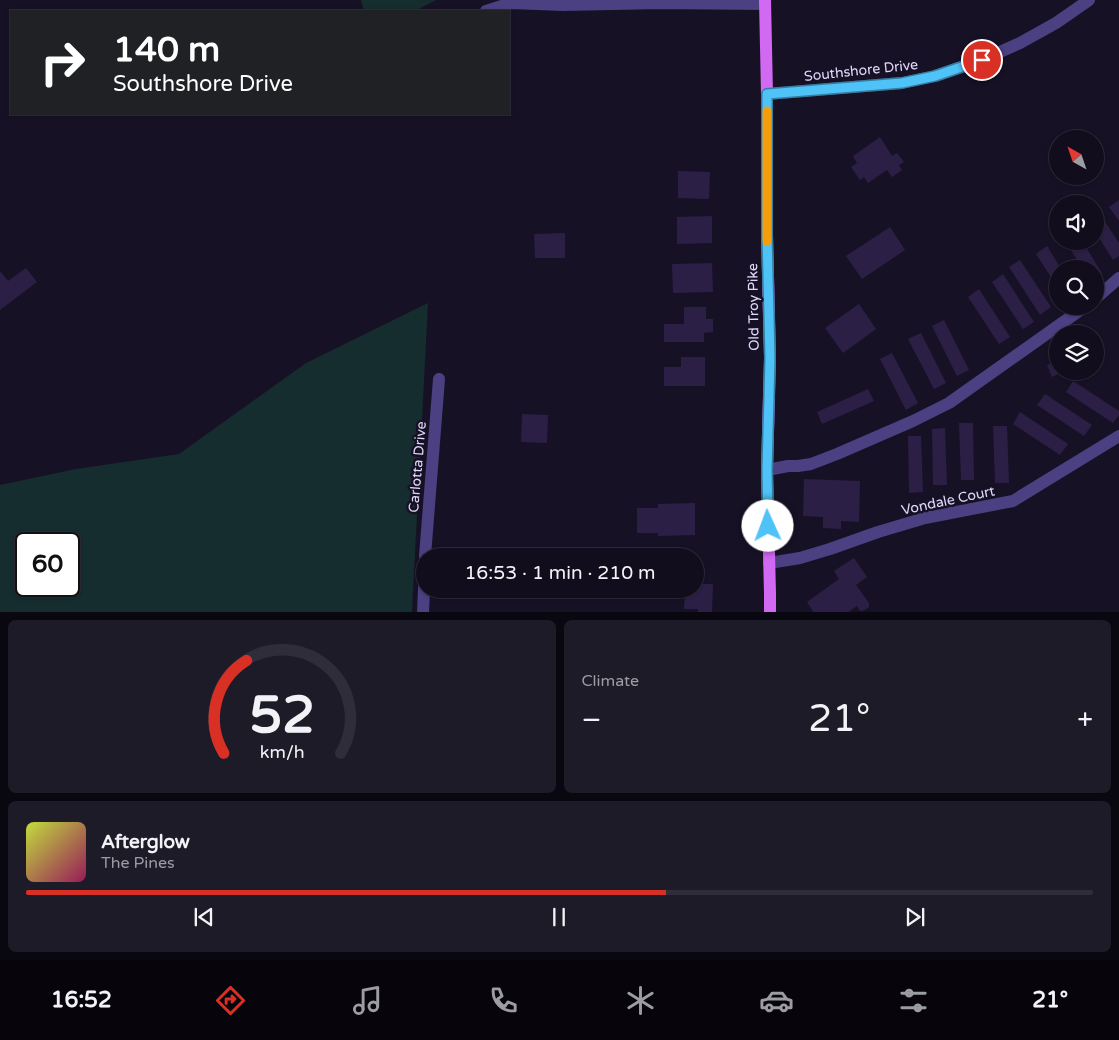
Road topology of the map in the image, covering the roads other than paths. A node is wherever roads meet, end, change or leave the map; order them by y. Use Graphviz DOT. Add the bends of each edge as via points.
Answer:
graph roads {
  1 [pos="1089,0"];
  2 [pos="765,2"];
  3 [pos="489,10"];
  4 [pos="767,94"];
  5 [pos="1119,278"];
  6 [pos="1104,291"];
  7 [pos="1073,315"];
  8 [pos="439,379"];
  9 [pos="1119,436"];
  10 [pos="767,470"];
  11 [pos="427,548"];
  12 [pos="769,563"];
  13 [pos="423,598"];
  14 [pos="422,612"];
  15 [pos="770,612"];
  1 -- 4 [label="street, Southshore Drive" via="1020,43 935,76 902,83"];
  2 -- 3 [label="street" via="511,3"];
  2 -- 4 [label="main road, Old Troy Pike"];
  4 -- 10 [label="main road, Old Troy Pike" via="770,358"];
  5 -- 6 [label="street"];
  7 -- 10 [label="street" via="949,402 913,421 811,464"];
  8 -- 11 [label="street, Carlotta Drive"];
  9 -- 12 [label="street, Vondale Court" via="1013,501 925,518 800,558"];
  10 -- 12 [label="main road, Old Troy Pike"];
  12 -- 15 [label="main road, Old Troy Pike"];
  13 -- 14 [label="street"];
}
